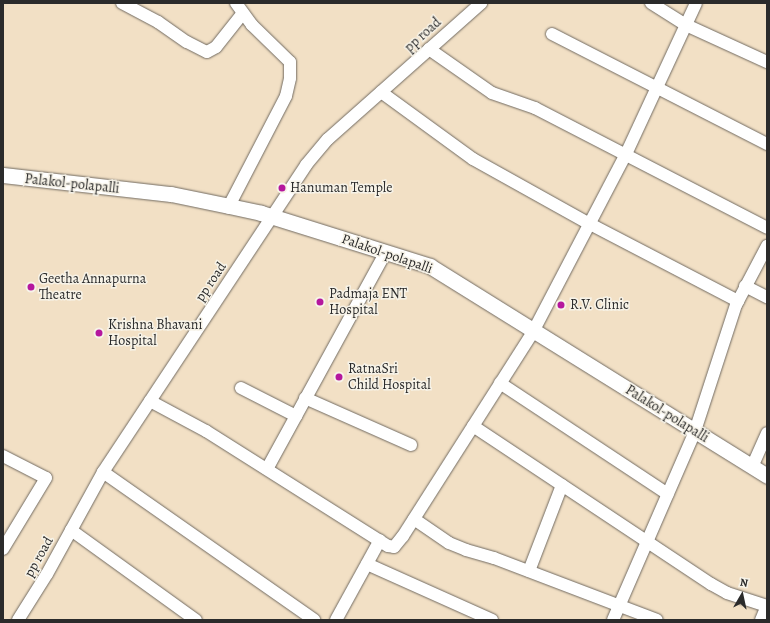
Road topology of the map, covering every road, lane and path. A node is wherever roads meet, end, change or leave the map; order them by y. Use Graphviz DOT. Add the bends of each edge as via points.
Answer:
graph roads {
  1 [pos="122,3"];
  2 [pos="236,3"];
  3 [pos="481,3"];
  4 [pos="652,3"];
  5 [pos="696,3"];
  6 [pos="243,13"];
  7 [pos="686,24"];
  8 [pos="552,34"];
  9 [pos="430,49"];
  10 [pos="767,62"];
  11 [pos="657,87"];
  12 [pos="381,92"];
  13 [pos="767,144"];
  14 [pos="626,154"];
  15 [pos="3,175"];
  16 [pos="229,206"];
  17 [pos="273,216"];
  18 [pos="590,224"];
  19 [pos="767,228"];
  20 [pos="766,251"];
  21 [pos="386,252"];
  22 [pos="745,286"];
  23 [pos="767,297"];
  24 [pos="738,301"];
  25 [pos="534,330"];
  26 [pos="500,383"];
  27 [pos="241,388"];
  28 [pos="305,398"];
  29 [pos="150,401"];
  30 [pos="296,416"];
  31 [pos="473,426"];
  32 [pos="695,431"];
  33 [pos="767,433"];
  34 [pos="411,445"];
  35 [pos="3,456"];
  36 [pos="752,467"];
  37 [pos="266,469"];
  38 [pos="103,472"];
  39 [pos="767,476"];
  40 [pos="562,484"];
  41 [pos="668,494"];
  42 [pos="414,519"];
  43 [pos="71,530"];
  44 [pos="380,540"];
  45 [pos="648,540"];
  46 [pos="3,549"];
  47 [pos="367,564"];
  48 [pos="529,571"];
  49 [pos="620,605"];
  50 [pos="767,606"];
  51 [pos="18,620"];
  52 [pos="196,620"];
  53 [pos="314,620"];
  54 [pos="336,620"];
  55 [pos="492,620"];
  56 [pos="613,620"];
  57 [pos="657,620"];
  58 [pos="761,620"];
  1 -- 6 [label="street" via="207,52 216,46"];
  2 -- 6 [label="street"];
  3 -- 9 [label="street, pp road"];
  4 -- 7 [label="street"];
  5 -- 7 [label="street"];
  6 -- 16 [label="street" via="290,62 290,78 286,96"];
  7 -- 10 [label="street"];
  7 -- 11 [label="street"];
  8 -- 11 [label="street"];
  9 -- 12 [label="street, pp road"];
  9 -- 14 [label="street" via="492,93 535,108"];
  11 -- 13 [label="street"];
  11 -- 14 [label="street"];
  12 -- 17 [label="street, pp road" via="328,139 306,165"];
  12 -- 18 [label="street" via="473,159"];
  14 -- 18 [label="street"];
  14 -- 19 [label="street"];
  15 -- 16 [label="street, Palakol-polapalli" via="171,194"];
  16 -- 17 [label="street, Palakol-polapalli"];
  17 -- 21 [label="street, Palakol-polapalli"];
  17 -- 29 [label="street, pp road"];
  18 -- 24 [label="street"];
  18 -- 25 [label="street"];
  20 -- 22 [label="street"];
  21 -- 25 [label="street, Palakol-polapalli" via="430,266"];
  21 -- 28 [label="street"];
  22 -- 23 [label="street"];
  22 -- 24 [label="street"];
  24 -- 32 [label="street"];
  25 -- 26 [label="street"];
  25 -- 32 [label="street, Palakol-polapalli"];
  26 -- 31 [label="street"];
  26 -- 41 [label="street"];
  27 -- 30 [label="street"];
  28 -- 30 [label="street"];
  28 -- 34 [label="street"];
  29 -- 37 [label="street" via="206,431"];
  29 -- 38 [label="street, pp road"];
  30 -- 37 [label="street"];
  31 -- 40 [label="street"];
  31 -- 42 [label="street"];
  32 -- 36 [label="street, Palakol-polapalli"];
  32 -- 41 [label="street"];
  33 -- 36 [label="street"];
  35 -- 46 [label="street" via="46,478"];
  36 -- 39 [label="street, Palakol-polapalli"];
  37 -- 44 [label="street"];
  38 -- 43 [label="street, pp road"];
  38 -- 53 [label="street"];
  40 -- 45 [label="street"];
  40 -- 48 [label="street"];
  41 -- 45 [label="street"];
  42 -- 44 [label="street" via="394,546 388,546"];
  42 -- 48 [label="street" via="449,543"];
  43 -- 51 [label="street, pp road"];
  43 -- 52 [label="street"];
  44 -- 47 [label="street"];
  45 -- 49 [label="street"];
  45 -- 50 [label="street" via="722,590"];
  47 -- 54 [label="street"];
  47 -- 55 [label="street"];
  48 -- 49 [label="street"];
  49 -- 56 [label="street"];
  49 -- 57 [label="street"];
  50 -- 58 [label="street"];
}
